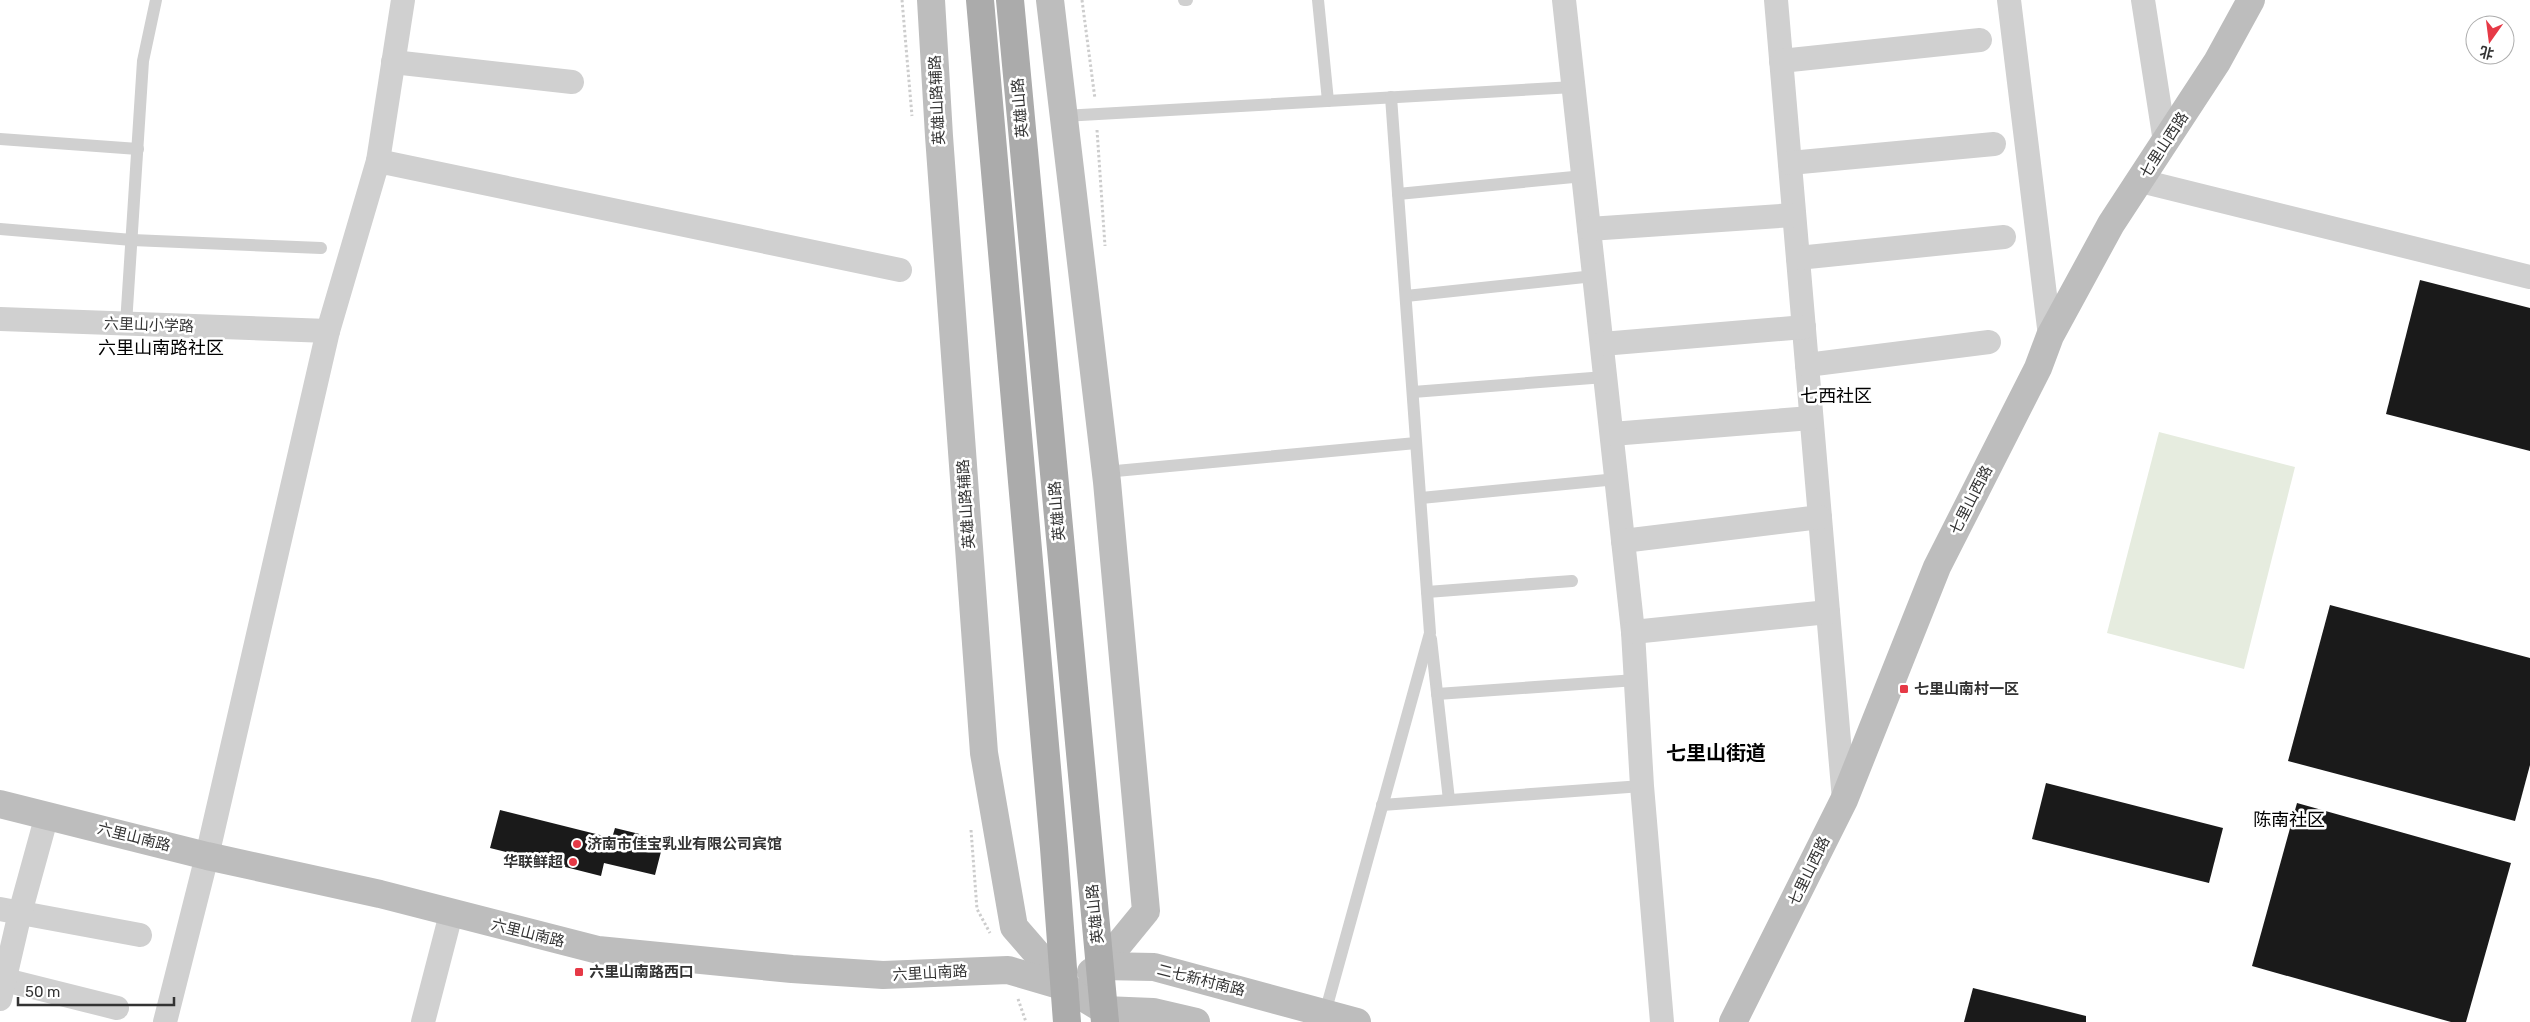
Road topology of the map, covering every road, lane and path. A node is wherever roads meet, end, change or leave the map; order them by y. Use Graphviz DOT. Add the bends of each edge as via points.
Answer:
graph roads {
  1 [pos="156,0"];
  2 [pos="402,0"];
  3 [pos="931,0"];
  4 [pos="980,0"];
  5 [pos="1010,0"];
  6 [pos="1050,0"];
  7 [pos="1318,0"];
  8 [pos="1564,0"];
  9 [pos="1776,0"];
  10 [pos="2009,0"];
  11 [pos="2143,0"];
  12 [pos="2251,0"];
  13 [pos="1980,40"];
  14 [pos="1781,61"];
  15 [pos="393,62"];
  16 [pos="572,82"];
  17 [pos="1574,87"];
  18 [pos="1391,97"];
  19 [pos="1328,100"];
  20 [pos="1063,116"];
  21 [pos="0,139"];
  22 [pos="2166,142"];
  23 [pos="1994,144"];
  24 [pos="138,149"];
  25 [pos="378,161"];
  26 [pos="1790,163"];
  27 [pos="1584,176"];
  28 [pos="2141,181"];
  29 [pos="1398,194"];
  30 [pos="1794,215"];
  31 [pos="0,229"];
  32 [pos="1589,229"];
  33 [pos="2004,237"];
  34 [pos="132,240"];
  35 [pos="321,248"];
  36 [pos="1798,258"];
  37 [pos="900,270"];
  38 [pos="1594,276"];
  39 [pos="2530,277"];
  40 [pos="1406,296"];
  41 [pos="0,319"];
  42 [pos="126,324"];
  43 [pos="1804,327"];
  44 [pos="328,331"];
  45 [pos="2050,336"];
  46 [pos="1989,342"];
  47 [pos="1602,344"];
  48 [pos="1807,365"];
  49 [pos="1605,376"];
  50 [pos="1413,392"];
  51 [pos="1811,418"];
  52 [pos="1612,434"];
  53 [pos="1416,443"];
  54 [pos="1105,472"];
  55 [pos="1617,479"];
  56 [pos="1421,498"];
  57 [pos="1820,517"];
  58 [pos="1623,541"];
  59 [pos="1572,581"];
  60 [pos="1427,592"];
  61 [pos="1828,612"];
  62 [pos="1633,632"];
  63 [pos="1430,633"];
  64 [pos="1636,680"];
  65 [pos="1437,694"];
  66 [pos="1642,786"];
  67 [pos="1449,800"];
  68 [pos="1844,800"];
  69 [pos="0,804"];
  70 [pos="1382,806"];
  71 [pos="47,815"];
  72 [pos="206,856"];
  73 [pos="10,911"];
  74 [pos="451,914"];
  75 [pos="140,935"];
  76 [pos="1101,966"];
  77 [pos="1066,987"];
  78 [pos="2,991"];
  79 [pos="117,1008"];
  80 [pos="1325,1013"];
  81 [pos="1105,1016"];
  82 [pos="165,1022"];
  83 [pos="422,1022"];
  84 [pos="1067,1022"];
  85 [pos="1196,1022"];
  86 [pos="1357,1022"];
  87 [pos="1662,1022"];
  88 [pos="1733,1022"];
  1 -- 24 [label="lane" via="143,61"];
  2 -- 15 [label="street"];
  3 -- 77 [label="main road, 英雄山路辅路" via="938,136 984,752 1014,927"];
  4 -- 77 [label="main road, 英雄山路"];
  5 -- 76 [label="main road, 英雄山路"];
  6 -- 20 [label="main road"];
  7 -- 19 [label="lane"];
  8 -- 17 [label="street"];
  9 -- 14 [label="street"];
  10 -- 45 [label="street"];
  11 -- 22 [label="street"];
  12 -- 22 [label="main road, 七里山西路" via="2217,62"];
  13 -- 14 [label="street"];
  14 -- 26 [label="street"];
  15 -- 16 [label="street"];
  15 -- 25 [label="street"];
  17 -- 18 [label="lane"];
  17 -- 27 [label="street"];
  18 -- 19 [label="lane"];
  18 -- 29 [label="lane"];
  19 -- 20 [label="lane"];
  20 -- 54 [label="main road"];
  21 -- 24 [label="lane"];
  22 -- 28 [label="main road, 七里山西路"];
  23 -- 26 [label="street"];
  24 -- 34 [label="lane"];
  25 -- 37 [label="street"];
  25 -- 44 [label="street"];
  26 -- 30 [label="street"];
  27 -- 29 [label="lane"];
  27 -- 32 [label="street"];
  28 -- 39 [label="street"];
  28 -- 45 [label="main road, 七里山西路" via="2111,224"];
  29 -- 40 [label="lane"];
  30 -- 32 [label="street"];
  30 -- 36 [label="street"];
  31 -- 34 [label="lane"];
  32 -- 38 [label="street"];
  33 -- 36 [label="street"];
  34 -- 35 [label="lane"];
  34 -- 42 [label="lane"];
  36 -- 43 [label="street"];
  38 -- 40 [label="lane"];
  38 -- 47 [label="street"];
  40 -- 50 [label="lane"];
  41 -- 42 [label="street, 六里山小学路"];
  42 -- 44 [label="street, 六里山小学路"];
  43 -- 47 [label="street"];
  43 -- 48 [label="street"];
  44 -- 72 [label="street"];
  45 -- 68 [label="main road, 七里山西路" via="2038,368 1937,567"];
  46 -- 48 [label="street"];
  47 -- 49 [label="street"];
  48 -- 51 [label="street"];
  49 -- 50 [label="lane"];
  49 -- 52 [label="street"];
  50 -- 53 [label="lane"];
  51 -- 52 [label="street"];
  51 -- 57 [label="street"];
  52 -- 55 [label="street"];
  53 -- 54 [label="lane"];
  53 -- 56 [label="lane"];
  54 -- 76 [label="main road" via="1146,911"];
  55 -- 56 [label="lane"];
  55 -- 58 [label="street"];
  56 -- 60 [label="lane"];
  57 -- 58 [label="street"];
  57 -- 61 [label="street"];
  58 -- 62 [label="street"];
  59 -- 60 [label="lane"];
  60 -- 63 [label="lane"];
  61 -- 62 [label="street"];
  61 -- 68 [label="street"];
  62 -- 64 [label="street"];
  63 -- 65 [label="lane"];
  63 -- 70 [label="lane"];
  64 -- 65 [label="lane"];
  64 -- 66 [label="street"];
  65 -- 67 [label="lane"];
  66 -- 67 [label="lane"];
  66 -- 87 [label="street"];
  67 -- 70 [label="lane"];
  68 -- 88 [label="main road, 七里山西路"];
  69 -- 71 [label="main road, 六里山南路"];
  70 -- 80 [label="lane"];
  71 -- 72 [label="main road, 六里山南路"];
  71 -- 73 [label="street"];
  72 -- 74 [label="main road, 六里山南路" via="380,894"];
  72 -- 82 [label="street"];
  73 -- 75 [label="street"];
  73 -- 78 [label="street"];
  74 -- 77 [label="main road, 六里山南路" via="598,950 883,975 1008,970"];
  74 -- 83 [label="street"];
  76 -- 77 [label="main road"];
  76 -- 80 [label="main road, 二七新村南路" via="1154,966"];
  76 -- 81 [label="main road, 英雄山路"];
  77 -- 81 [label="main road"];
  77 -- 84 [label="main road, 英雄山路"];
  78 -- 79 [label="street"];
  80 -- 86 [label="main road, 二七新村南路"];
  81 -- 85 [label="main road" via="1153,1012"];
}
